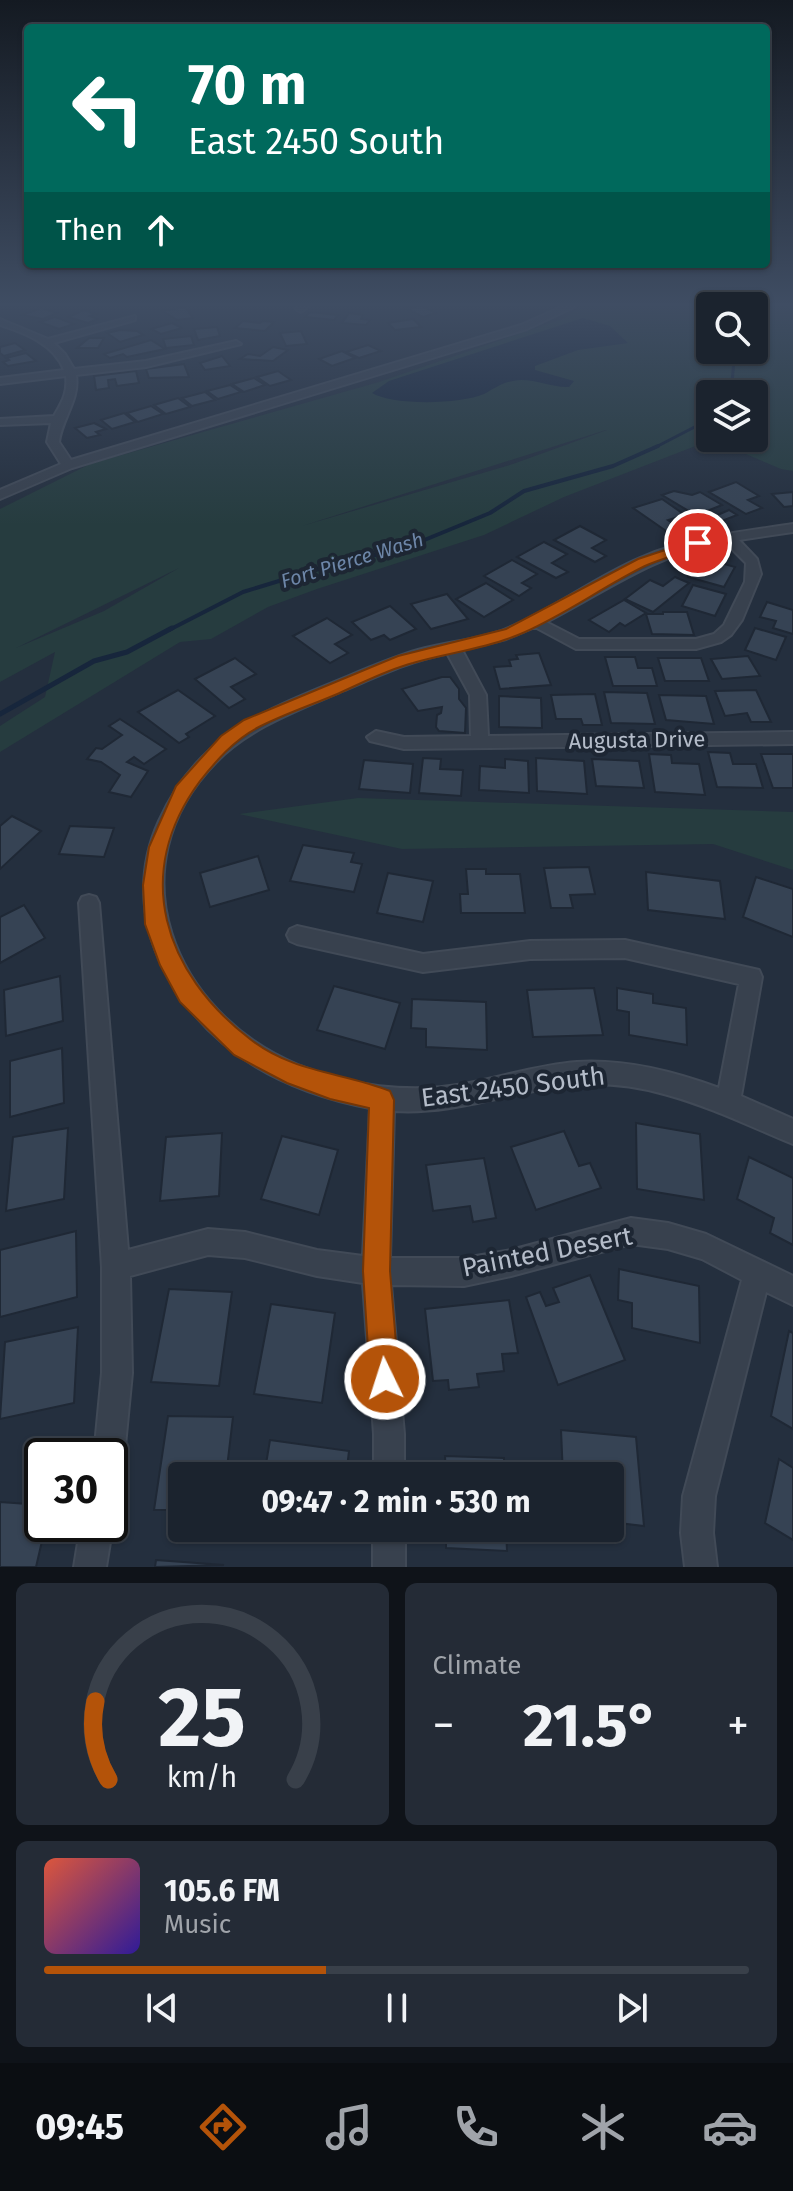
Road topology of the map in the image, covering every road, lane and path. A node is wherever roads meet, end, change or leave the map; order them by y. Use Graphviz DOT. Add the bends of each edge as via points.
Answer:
graph roads {
  1 [pos="71,379"];
  2 [pos="352,379"];
  3 [pos="57,419"];
  4 [pos="0,422"];
  5 [pos="68,465"];
  6 [pos="0,495"];
  7 [pos="793,528"];
  8 [pos="729,539"];
  9 [pos="534,621"];
  10 [pos="453,649"];
  11 [pos="376,737"];
  12 [pos="793,738"];
  13 [pos="480,742"];
  14 [pos="89,903"];
  15 [pos="297,935"];
  16 [pos="382,1100"];
  17 [pos="728,1101"];
  18 [pos="793,1132"];
  19 [pos="116,1267"];
  20 [pos="376,1271"];
  21 [pos="758,1272"];
  22 [pos="793,1291"];
  23 [pos="112,1438"];
  24 [pos="389,1462"];
  25 [pos="94,1542"];
  26 [pos="389,1542"];
  27 [pos="90,1567"];
  28 [pos="389,1567"];
  29 [pos="701,1567"];
  1 -- 3 [label="street" via="70,397"];
  2 -- 5 [label="street"];
  3 -- 4 [label="street"];
  3 -- 5 [label="street" via="53,442"];
  5 -- 6 [label="street"];
  7 -- 8 [label="street, East 2450 South"];
  8 -- 9 [label="street, East 2450 South" via="698,543 643,562"];
  8 -- 9 [label="street" via="746,553 755,575 732,624 712,641 576,644"];
  9 -- 10 [label="street, East 2450 South"];
  10 -- 13 [label="street" via="478,695"];
  10 -- 16 [label="street, East 2450 South" via="404,660 270,715 227,740 183,791 158,847 153,885 156,924 188,995 242,1048 330,1088"];
  11 -- 13 [label="street, Augusta Drive" via="404,743"];
  12 -- 13 [label="street, Augusta Drive"];
  14 -- 19 [label="street"];
  15 -- 17 [label="street" via="423,963 530,950 625,949 751,977"];
  16 -- 17 [label="street, East 2450 South" via="447,1099 581,1073 672,1082"];
  16 -- 20 [label="street"];
  17 -- 18 [label="street, East 2450 South"];
  19 -- 20 [label="street, Painted Desert" via="208,1242"];
  19 -- 23 [label="street"];
  20 -- 21 [label="street, Painted Desert" via="464,1272 631,1231 706,1247"];
  20 -- 24 [label="street"];
  21 -- 22 [label="street, Painted Desert"];
  21 -- 29 [label="street" via="699,1496"];
  25 -- 27 [label="street"];
  26 -- 28 [label="street"];
}
